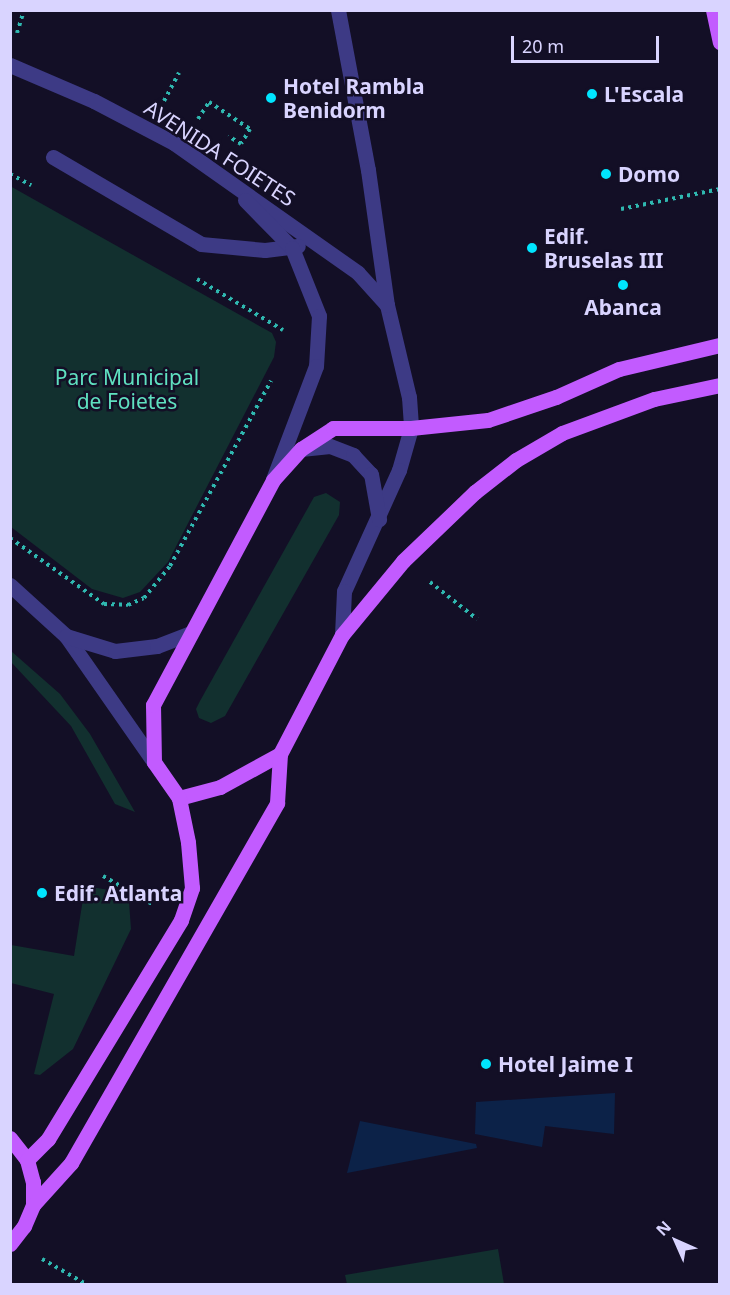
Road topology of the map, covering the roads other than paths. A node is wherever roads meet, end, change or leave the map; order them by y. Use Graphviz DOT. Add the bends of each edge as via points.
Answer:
graph roads {
  1 [pos="338,10"];
  2 [pos="713,10"];
  3 [pos="720,42"];
  4 [pos="10,65"];
  5 [pos="53,156"];
  6 [pos="224,179"];
  7 [pos="315,242"];
  8 [pos="292,248"];
  9 [pos="387,305"];
  10 [pos="720,345"];
  11 [pos="720,385"];
  12 [pos="411,428"];
  13 [pos="301,449"];
  14 [pos="273,480"];
  15 [pos="379,519"];
  16 [pos="10,585"];
  17 [pos="189,634"];
  18 [pos="342,635"];
  19 [pos="66,636"];
  20 [pos="280,754"];
  21 [pos="154,762"];
  22 [pos="179,798"];
  23 [pos="10,1138"];
  24 [pos="27,1160"];
  25 [pos="33,1205"];
  26 [pos="10,1244"];
  1 -- 9 [label="street" via="368,170"];
  2 -- 3 [label="main road"];
  4 -- 6 [label="street, AVENIDA FOIETES" via="94,101 179,147"];
  5 -- 8 [label="street" via="201,244 265,250"];
  6 -- 7 [label="street, AVENIDA FOIETES"];
  6 -- 8 [label="street"];
  7 -- 8 [label="street"];
  7 -- 9 [label="street, AVENIDA FOIETES" via="358,273"];
  8 -- 14 [label="street" via="319,316 316,366"];
  9 -- 12 [label="street" via="409,397"];
  10 -- 12 [label="main road" via="619,369 556,397 488,420"];
  11 -- 18 [label="main road" via="654,399 562,433 516,460 475,492 403,561"];
  12 -- 13 [label="main road" via="333,428"];
  12 -- 15 [label="street"];
  13 -- 14 [label="main road"];
  13 -- 15 [label="street" via="330,446 353,455 371,474"];
  14 -- 17 [label="main road"];
  15 -- 18 [label="street" via="344,591"];
  16 -- 19 [label="street"];
  17 -- 19 [label="street" via="157,646 115,651"];
  17 -- 21 [label="main road" via="153,705"];
  18 -- 20 [label="main road"];
  19 -- 21 [label="street"];
  20 -- 22 [label="main road" via="220,787"];
  20 -- 25 [label="main road" via="278,803 71,1162"];
  21 -- 22 [label="main road"];
  22 -- 24 [label="main road" via="192,888 181,920 48,1139"];
  23 -- 24 [label="main road"];
  24 -- 25 [label="main road" via="33,1182"];
  25 -- 26 [label="main road"];
}
